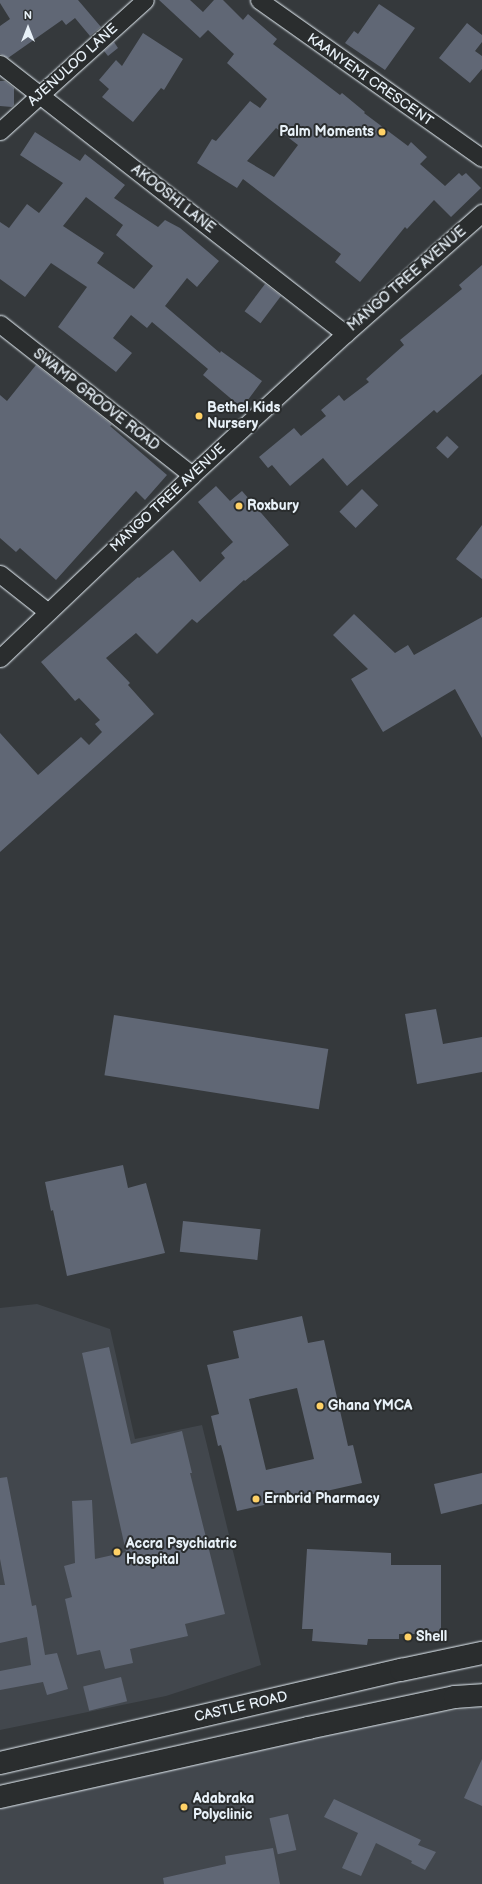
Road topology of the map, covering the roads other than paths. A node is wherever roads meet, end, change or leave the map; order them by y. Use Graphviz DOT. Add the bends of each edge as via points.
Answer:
graph roads {
  1 [pos="145,0"];
  2 [pos="259,0"];
  3 [pos="0,64"];
  4 [pos="40,95"];
  5 [pos="0,131"];
  6 [pos="482,158"];
  7 [pos="482,213"];
  8 [pos="0,324"];
  9 [pos="345,334"];
  10 [pos="192,475"];
  11 [pos="0,574"];
  12 [pos="48,612"];
  13 [pos="0,658"];
  14 [pos="482,1653"];
  15 [pos="482,1690"];
  16 [pos="482,1695"];
  17 [pos="455,1697"];
  18 [pos="0,1763"];
  19 [pos="0,1797"];
  1 -- 4 [label="street, AJENULOO LANE"];
  2 -- 6 [label="street, KAANYEMI CRESCENT"];
  3 -- 4 [label="street, AKOOSHI LANE"];
  4 -- 5 [label="street, AJENULOO LANE"];
  4 -- 9 [label="street, AKOOSHI LANE"];
  7 -- 9 [label="street, MANGO TREE AVENUE"];
  8 -- 10 [label="street, SWAMP GROOVE ROAD"];
  9 -- 10 [label="street, MANGO TREE AVENUE"];
  10 -- 12 [label="street, MANGO TREE AVENUE"];
  11 -- 12 [label="street"];
  12 -- 13 [label="street, MANGO TREE AVENUE"];
  14 -- 18 [label="main road, CASTLE ROAD"];
  15 -- 17 [label="main road"];
  16 -- 17 [label="main road"];
  17 -- 19 [label="main road"];
}
